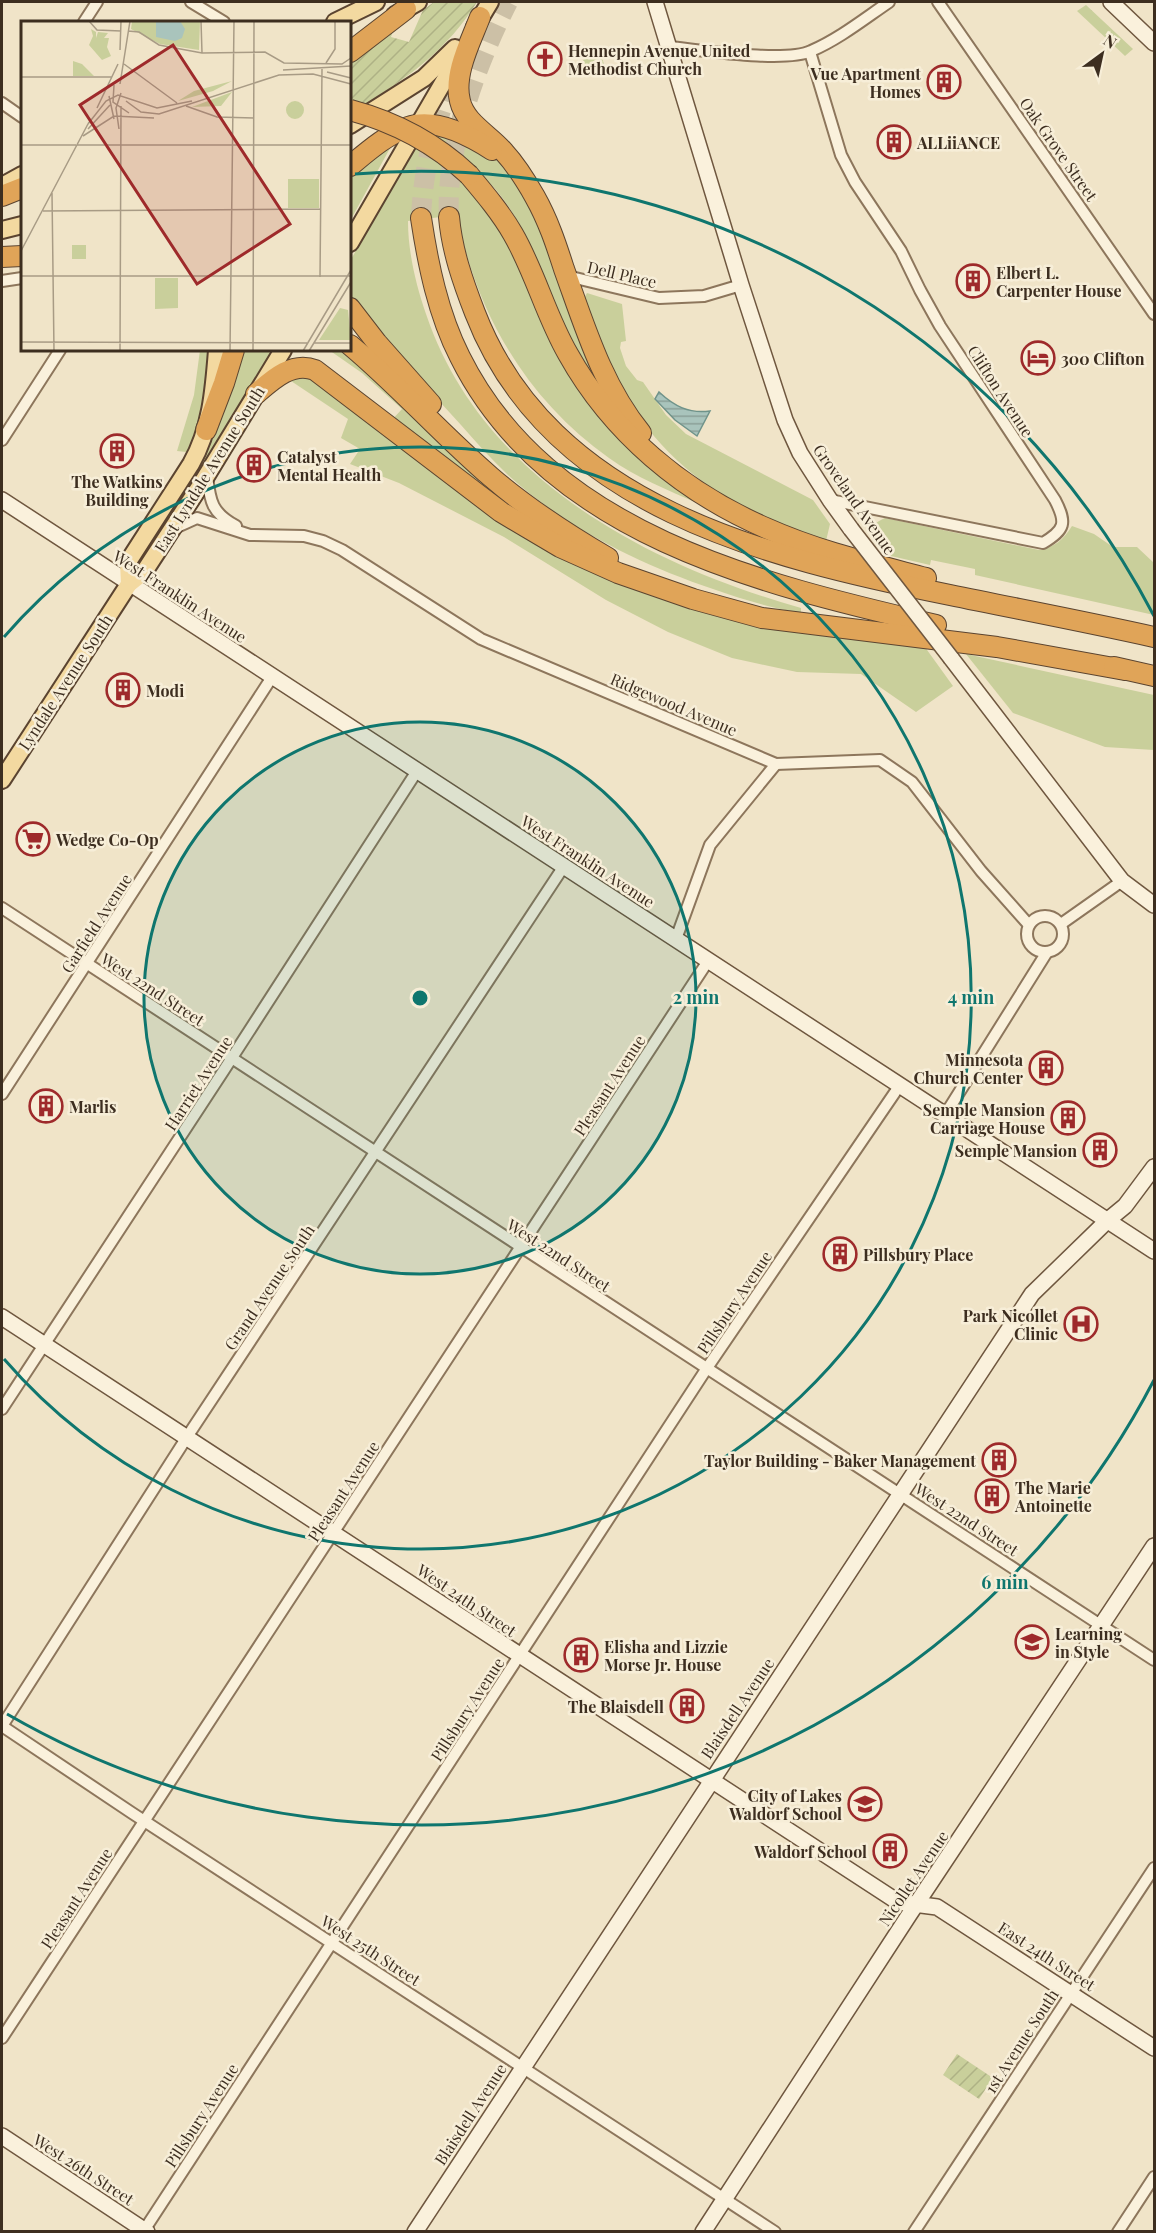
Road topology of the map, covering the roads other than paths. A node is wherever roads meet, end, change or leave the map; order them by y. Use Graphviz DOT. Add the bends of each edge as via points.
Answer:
graph roads {
  1 [pos="97,2"];
  2 [pos="191,2"];
  3 [pos="376,2"];
  4 [pos="655,2"];
  5 [pos="889,2"];
  6 [pos="938,2"];
  7 [pos="1111,2"];
  8 [pos="412,5"];
  9 [pos="485,9"];
  10 [pos="85,21"];
  11 [pos="222,21"];
  12 [pos="337,21"];
  13 [pos="351,39"];
  14 [pos="1155,43"];
  15 [pos="669,47"];
  16 [pos="351,51"];
  17 [pos="810,52"];
  18 [pos="2,104"];
  19 [pos="351,110"];
  20 [pos="21,116"];
  21 [pos="351,124"];
  22 [pos="417,125"];
  23 [pos="351,165"];
  24 [pos="516,167"];
  25 [pos="21,176"];
  26 [pos="2,186"];
  27 [pos="21,188"];
  28 [pos="2,196"];
  29 [pos="449,217"];
  30 [pos="421,218"];
  31 [pos="21,225"];
  32 [pos="2,230"];
  33 [pos="351,241"];
  34 [pos="21,256"];
  35 [pos="2,257"];
  36 [pos="567,276"];
  37 [pos="21,278"];
  38 [pos="2,280"];
  39 [pos="741,285"];
  40 [pos="351,310"];
  41 [pos="1155,315"];
  42 [pos="351,346"];
  43 [pos="59,351"];
  44 [pos="217,351"];
  45 [pos="234,351"];
  46 [pos="282,351"];
  47 [pos="256,394"];
  48 [pos="206,430"];
  49 [pos="2,441"];
  50 [pos="207,474"];
  51 [pos="2,500"];
  52 [pos="830,500"];
  53 [pos="721,505"];
  54 [pos="557,526"];
  55 [pos="172,529"];
  56 [pos="268,536"];
  57 [pos="129,584"];
  58 [pos="733,611"];
  59 [pos="1124,630"];
  60 [pos="1155,637"];
  61 [pos="1125,670"];
  62 [pos="1155,676"];
  63 [pos="272,677"];
  64 [pos="776,764"];
  65 [pos="417,771"];
  66 [pos="2,780"];
  67 [pos="564,866"];
  68 [pos="1122,881"];
  69 [pos="1155,905"];
  70 [pos="2,908"];
  71 [pos="1061,924"];
  72 [pos="1029,925"];
  73 [pos="676,939"];
  74 [pos="1047,952"];
  75 [pos="708,961"];
  76 [pos="87,964"];
  77 [pos="232,1059"];
  78 [pos="900,1085"];
  79 [pos="2,1094"];
  80 [pos="945,1115"];
  81 [pos="376,1152"];
  82 [pos="1155,1167"];
  83 [pos="1108,1220"];
  84 [pos="521,1249"];
  85 [pos="1155,1251"];
  86 [pos="2,1317"];
  87 [pos="44,1344"];
  88 [pos="707,1368"];
  89 [pos="2,1409"];
  90 [pos="187,1437"];
  91 [pos="901,1494"];
  92 [pos="333,1533"];
  93 [pos="1155,1546"];
  94 [pos="1102,1626"];
  95 [pos="519,1656"];
  96 [pos="1155,1660"];
  97 [pos="2,1726"];
  98 [pos="711,1780"];
  99 [pos="144,1821"];
  100 [pos="1155,1868"];
  101 [pos="917,1904"];
  102 [pos="332,1943"];
  103 [pos="1071,1992"];
  104 [pos="2,2038"];
  105 [pos="1155,2048"];
  106 [pos="523,2066"];
  107 [pos="2,2136"];
  108 [pos="1155,2177"];
  109 [pos="724,2199"];
  110 [pos="145,2231"];
  111 [pos="415,2232"];
  112 [pos="703,2232"];
  113 [pos="775,2232"];
  114 [pos="914,2232"];
  115 [pos="1118,2232"];
  1 -- 10 [label="street"];
  2 -- 11 [label="street"];
  3 -- 12 [label="main road"];
  4 -- 15 [label="street, Groveland Avenue"];
  5 -- 17 [label="street"];
  6 -- 41 [label="street, Oak Grove Street"];
  7 -- 14 [label="street"];
  8 -- 13 [label="main road"];
  8 -- 16 [label="highway"];
  9 -- 21 [label="main road" via="452,51 424,78"];
  9 -- 22 [label="main road"];
  9 -- 24 [label="highway" via="460,74 460,103 470,119"];
  15 -- 17 [label="street" via="782,56"];
  15 -- 39 [label="street, Groveland Avenue"];
  17 -- 52 [label="street, Clifton Avenue" via="841,154 855,182 901,250 940,326 1055,500 1063,524 1057,534 1043,543"];
  18 -- 20 [label="street"];
  19 -- 53 [label="highway, bridge" via="423,139 470,175 513,234 584,383 613,419 658,462"];
  22 -- 23 [label="highway" via="392,135"];
  22 -- 24 [label="highway" via="462,134"];
  22 -- 33 [label="main road"];
  24 -- 36 [label="highway" via="544,214"];
  25 -- 26 [label="main road"];
  27 -- 28 [label="highway"];
  29 -- 59 [label="highway" via="469,299 504,375 547,426 620,484 712,531 800,561 856,576"];
  30 -- 61 [label="highway" via="444,318 478,390 528,451 602,508 695,556 795,591"];
  31 -- 32 [label="main road"];
  34 -- 35 [label="highway"];
  36 -- 39 [label="street, Dell Place" via="659,298 704,296"];
  36 -- 53 [label="highway" via="601,368 628,416 674,469"];
  37 -- 38 [label="street"];
  39 -- 52 [label="street, Groveland Avenue" via="785,420 800,453"];
  40 -- 54 [label="highway" via="485,463"];
  42 -- 54 [label="highway" via="491,477"];
  43 -- 49 [label="street"];
  44 -- 48 [label="main road"];
  45 -- 48 [label="highway"];
  46 -- 47 [label="main road, East Lyndale Avenue South"];
  47 -- 50 [label="main road, East Lyndale Avenue South"];
  47 -- 58 [label="highway" via="291,370 315,370 464,486 530,530 606,568"];
  48 -- 57 [label="main road" via="191,464 128,562"];
  50 -- 55 [label="main road, East Lyndale Avenue South"];
  50 -- 56 [label="street, Ridgewood Avenue" via="216,512 241,529"];
  51 -- 57 [label="street, West Franklin Avenue"];
  52 -- 68 [label="street, Groveland Avenue, bridge"];
  53 -- 59 [label="highway" via="805,544"];
  54 -- 58 [label="highway" via="633,572"];
  55 -- 56 [label="street, Ridgewood Avenue" via="197,518 245,534"];
  55 -- 57 [label="main road, East Lyndale Avenue South" via="144,572"];
  56 -- 64 [label="street, Ridgewood Avenue" via="304,536 323,541 481,639"];
  57 -- 63 [label="street, West Franklin Avenue"];
  57 -- 66 [label="main road, Lyndale Avenue South"];
  58 -- 61 [label="highway" via="781,621 1018,650"];
  59 -- 60 [label="highway"];
  61 -- 62 [label="highway"];
  63 -- 65 [label="street, West Franklin Avenue"];
  63 -- 76 [label="street, Garfield Avenue"];
  64 -- 72 [label="street, Ridgewood Avenue" via="880,760 912,782"];
  64 -- 73 [label="street" via="710,846"];
  65 -- 67 [label="street, West Franklin Avenue"];
  65 -- 77 [label="street, Harriet Avenue"];
  67 -- 73 [label="street, West Franklin Avenue"];
  67 -- 81 [label="street, Grand Avenue South"];
  68 -- 69 [label="street, Groveland Avenue"];
  68 -- 71 [label="street"];
  70 -- 76 [label="street, West 22nd Street"];
  71 -- 72 [label="street" via="1053,917 1041,915"];
  71 -- 74 [label="street" via="1062,941"];
  72 -- 74 [label="street" via="1026,933 1030,945"];
  73 -- 75 [label="street, West Franklin Avenue"];
  74 -- 80 [label="street"];
  75 -- 78 [label="street, West Franklin Avenue"];
  75 -- 84 [label="street, Pleasant Avenue"];
  76 -- 77 [label="street, West 22nd Street"];
  76 -- 79 [label="street, Garfield Avenue"];
  77 -- 81 [label="street, West 22nd Street"];
  77 -- 87 [label="street, Harriet Avenue"];
  78 -- 80 [label="street, West Franklin Avenue"];
  78 -- 88 [label="street, Pillsbury Avenue"];
  80 -- 83 [label="street, West Franklin Avenue"];
  81 -- 84 [label="street, West 22nd Street"];
  81 -- 90 [label="street, Grand Avenue South"];
  82 -- 83 [label="street, Blaisdell Avenue" via="1125,1206"];
  83 -- 85 [label="street, West Franklin Avenue"];
  83 -- 91 [label="street, Blaisdell Avenue" via="1032,1294"];
  84 -- 88 [label="street, West 22nd Street"];
  84 -- 92 [label="street, Pleasant Avenue"];
  86 -- 87 [label="street, West 24th Street"];
  87 -- 89 [label="street, Harriet Avenue"];
  87 -- 90 [label="street, West 24th Street"];
  88 -- 91 [label="street, West 22nd Street"];
  88 -- 95 [label="street, Pillsbury Avenue"];
  90 -- 92 [label="street, West 24th Street"];
  90 -- 97 [label="street, Grand Avenue South"];
  91 -- 94 [label="street, West 22nd Street"];
  91 -- 98 [label="street, Blaisdell Avenue"];
  92 -- 95 [label="street, West 24th Street"];
  92 -- 99 [label="street, Pleasant Avenue"];
  93 -- 94 [label="street, Nicollet Avenue"];
  94 -- 96 [label="street, West 22nd Street"];
  94 -- 101 [label="street, Nicollet Avenue"];
  95 -- 98 [label="street, West 24th Street"];
  95 -- 102 [label="street, Pillsbury Avenue"];
  97 -- 99 [label="street, West 25th Street"];
  98 -- 101 [label="street, West 24th Street" via="898,1902"];
  98 -- 106 [label="street, Blaisdell Avenue"];
  99 -- 102 [label="street, West 25th Street"];
  99 -- 104 [label="street, Pleasant Avenue"];
  100 -- 103 [label="street, 1st Avenue South"];
  101 -- 103 [label="street, East 24th Street" via="937,1907"];
  101 -- 109 [label="street, Nicollet Avenue"];
  102 -- 106 [label="street, West 25th Street"];
  102 -- 110 [label="street, Pillsbury Avenue"];
  103 -- 105 [label="street, East 24th Street"];
  103 -- 114 [label="street, 1st Avenue South"];
  106 -- 109 [label="street, West 25th Street"];
  106 -- 111 [label="street, Blaisdell Avenue"];
  107 -- 110 [label="street, West 26th Street"];
  108 -- 115 [label="street"];
  109 -- 112 [label="street, Nicollet Avenue"];
  109 -- 113 [label="street, West 25th Street"];
}
